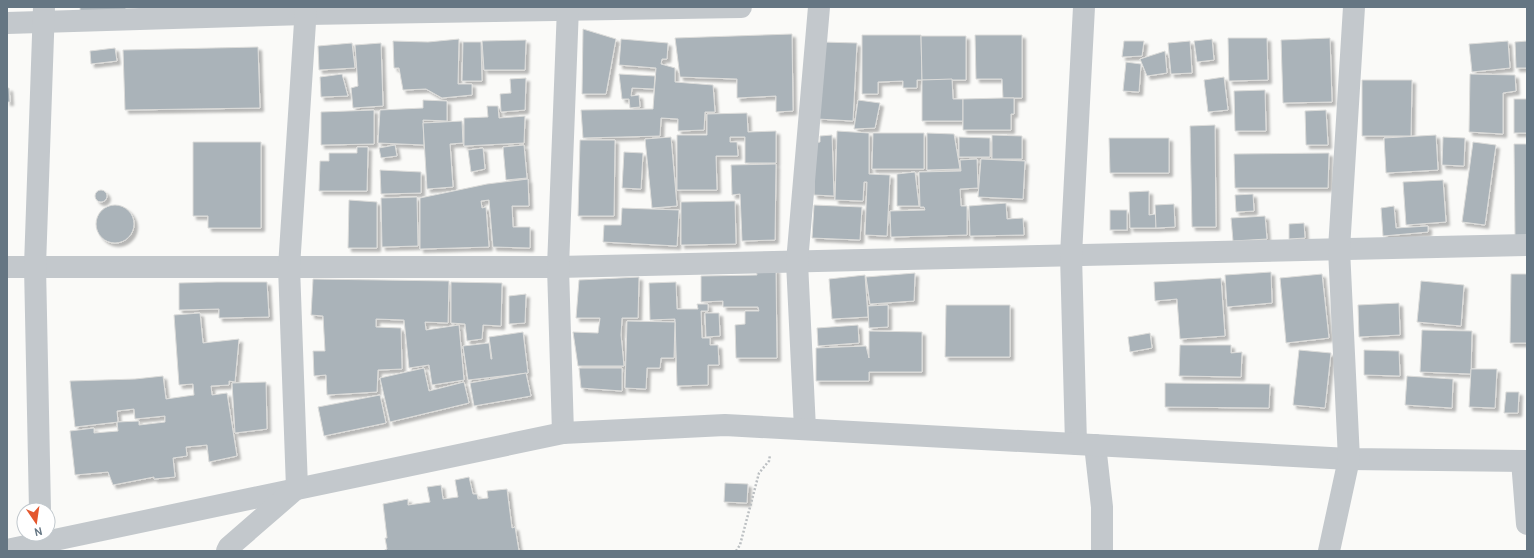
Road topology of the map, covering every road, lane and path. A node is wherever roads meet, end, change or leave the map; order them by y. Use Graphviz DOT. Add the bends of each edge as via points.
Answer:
graph roads {
  1 [pos="741,7"];
  2 [pos="819,7"];
  3 [pos="1084,7"];
  4 [pos="1354,7"];
  5 [pos="568,8"];
  6 [pos="306,11"];
  7 [pos="45,15"];
  8 [pos="7,23"];
  9 [pos="1527,245"];
  10 [pos="1339,249"];
  11 [pos="1071,255"];
  12 [pos="797,262"];
  13 [pos="35,266"];
  14 [pos="7,267"];
  15 [pos="289,267"];
  16 [pos="558,267"];
  17 [pos="774,428"];
  18 [pos="805,429"];
  19 [pos="563,433"];
  20 [pos="1086,444"];
  21 [pos="1349,459"];
  22 [pos="1525,461"];
  23 [pos="297,488"];
  24 [pos="40,502"];
  25 [pos="1527,524"];
  26 [pos="56,535"];
  27 [pos="30,542"];
  28 [pos="7,550"];
  29 [pos="227,551"];
  30 [pos="736,551"];
  31 [pos="1102,551"];
  32 [pos="1329,551"];
  1 -- 5 [label="street"];
  2 -- 12 [label="street"];
  3 -- 11 [label="street"];
  4 -- 10 [label="street"];
  5 -- 6 [label="street"];
  5 -- 16 [label="street"];
  6 -- 7 [label="street"];
  6 -- 15 [label="street"];
  7 -- 8 [label="street"];
  7 -- 13 [label="street"];
  9 -- 10 [label="street"];
  10 -- 11 [label="street"];
  10 -- 21 [label="street"];
  11 -- 12 [label="street"];
  11 -- 20 [label="street"];
  12 -- 16 [label="street"];
  12 -- 18 [label="street"];
  13 -- 14 [label="street"];
  13 -- 15 [label="street"];
  13 -- 24 [label="street"];
  15 -- 16 [label="street"];
  15 -- 23 [label="street"];
  16 -- 19 [label="street"];
  17 -- 18 [label="street"];
  17 -- 19 [label="street" via="725,425"];
  17 -- 30 [label="path" via="769,461 759,473 740,545"];
  18 -- 20 [label="street"];
  19 -- 23 [label="street"];
  20 -- 21 [label="street"];
  20 -- 31 [label="street" via="1102,507"];
  21 -- 22 [label="street"];
  21 -- 32 [label="street"];
  22 -- 25 [label="street"];
  23 -- 26 [label="street"];
  23 -- 29 [label="street"];
  27 -- 28 [label="street"];
}
